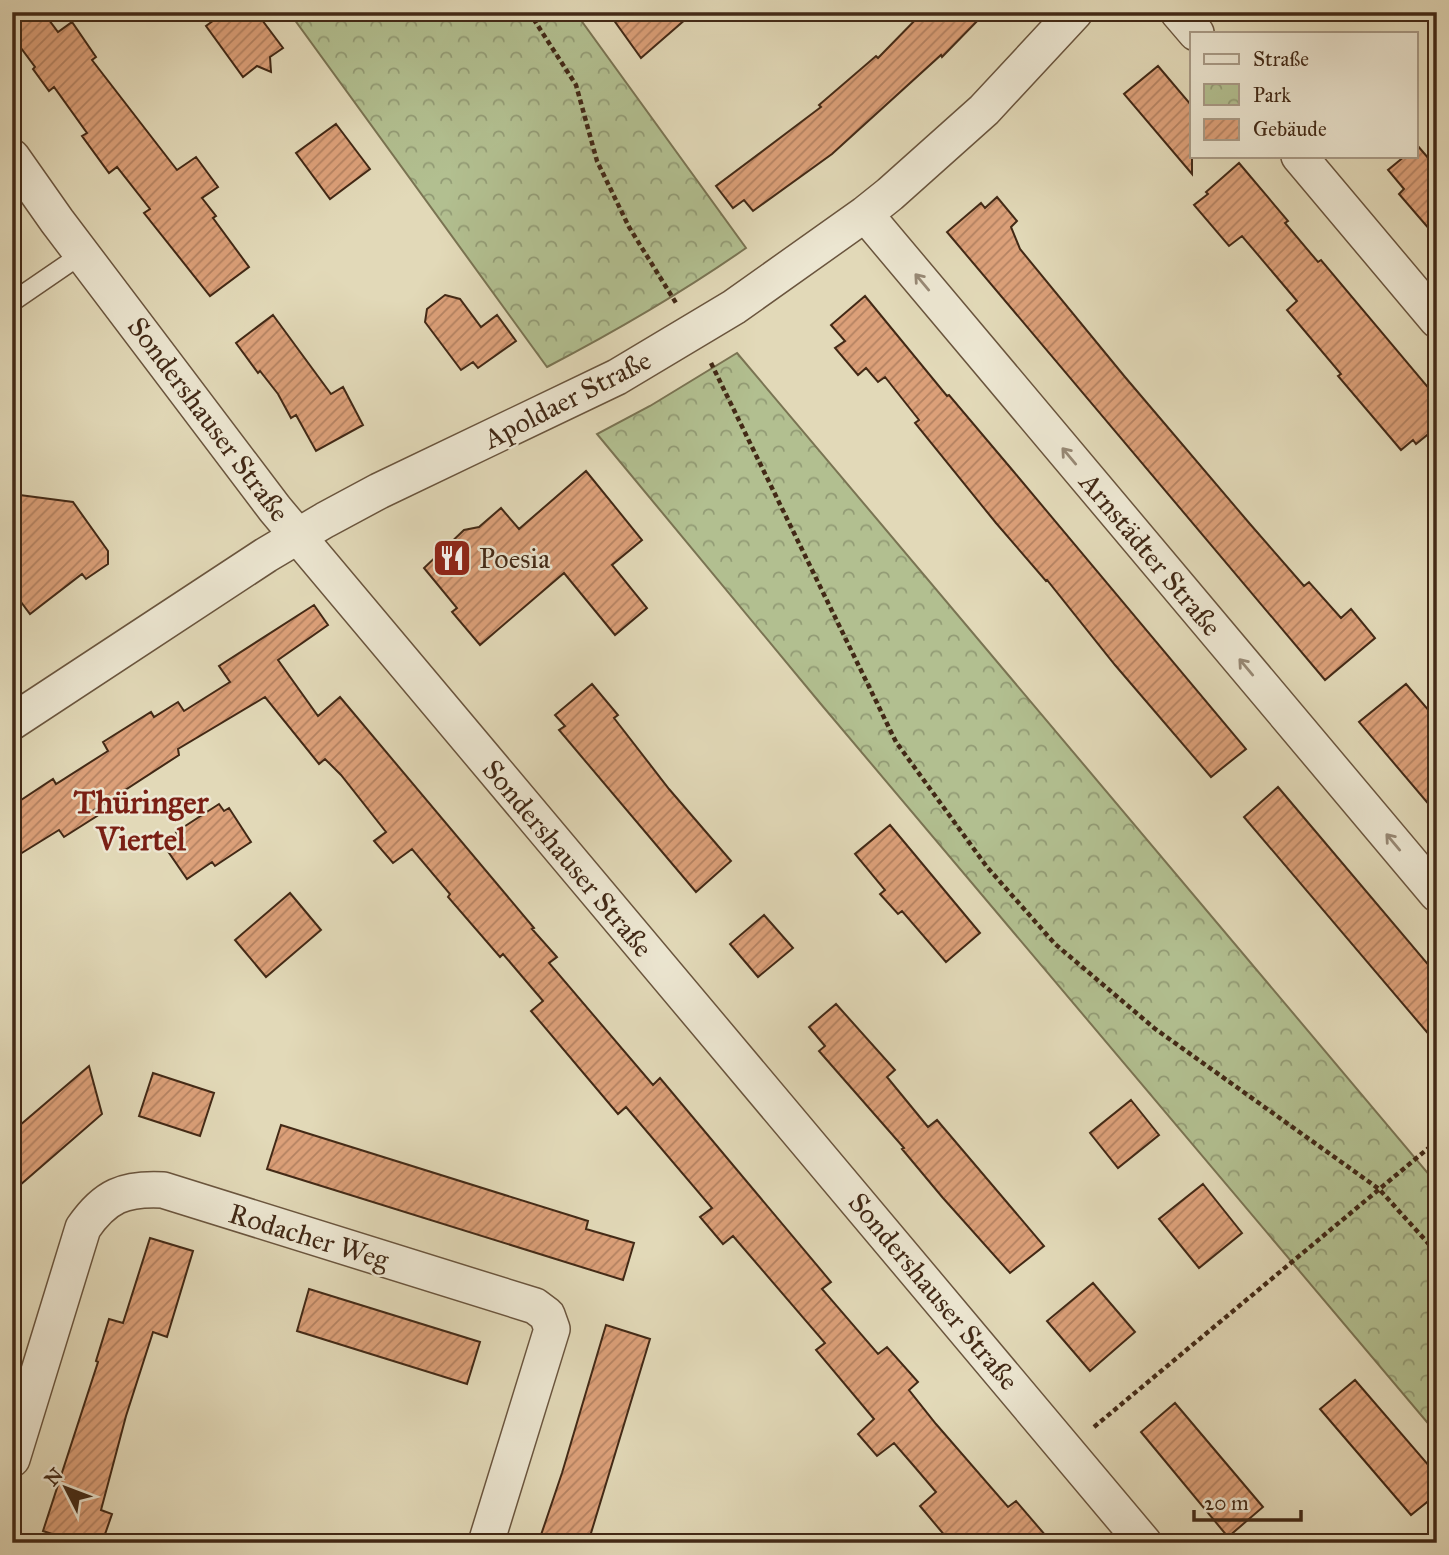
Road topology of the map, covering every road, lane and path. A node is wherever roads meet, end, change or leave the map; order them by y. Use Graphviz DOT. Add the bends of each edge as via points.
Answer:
graph roads {
  1 [pos="529,12"];
  2 [pos="1076,12"];
  3 [pos="1178,12"];
  4 [pos="1195,32"];
  5 [pos="12,157"];
  6 [pos="1301,158"];
  7 [pos="865,214"];
  8 [pos="82,254"];
  9 [pos="672,297"];
  10 [pos="12,302"];
  11 [pos="1437,320"];
  12 [pos="713,367"];
  13 [pos="299,536"];
  14 [pos="12,722"];
  15 [pos="1437,894"];
  16 [pos="1437,1141"];
  17 [pos="1379,1189"];
  18 [pos="1437,1252"];
  19 [pos="1090,1430"];
  20 [pos="12,1459"];
  21 [pos="486,1543"];
  22 [pos="1144,1543"];
  1 -- 9 [label="path" via="576,85 597,161 629,227"];
  2 -- 7 [label="street, Apoldaer Straße" via="984,110"];
  3 -- 4 [label="street"];
  5 -- 8 [label="street, Sondershauser Straße"];
  6 -- 11 [label="street"];
  7 -- 13 [label="street, Apoldaer Straße" via="734,307 617,377 379,491"];
  15 -- 7 [label="street, Arnstädter Straße, one-way"];
  8 -- 10 [label="lane"];
  8 -- 13 [label="street, Sondershauser Straße"];
  12 -- 17 [label="path" via="896,742 987,867 1055,944 1154,1028"];
  13 -- 14 [label="street, Apoldaer Straße"];
  13 -- 22 [label="street, Sondershauser Straße"];
  16 -- 17 [label="path"];
  17 -- 18 [label="path"];
  17 -- 19 [label="path"];
  20 -- 21 [label="street, Rodacher Weg" via="83,1228 96,1209 116,1195 138,1189 163,1190 535,1306 547,1315 552,1329"];
}
